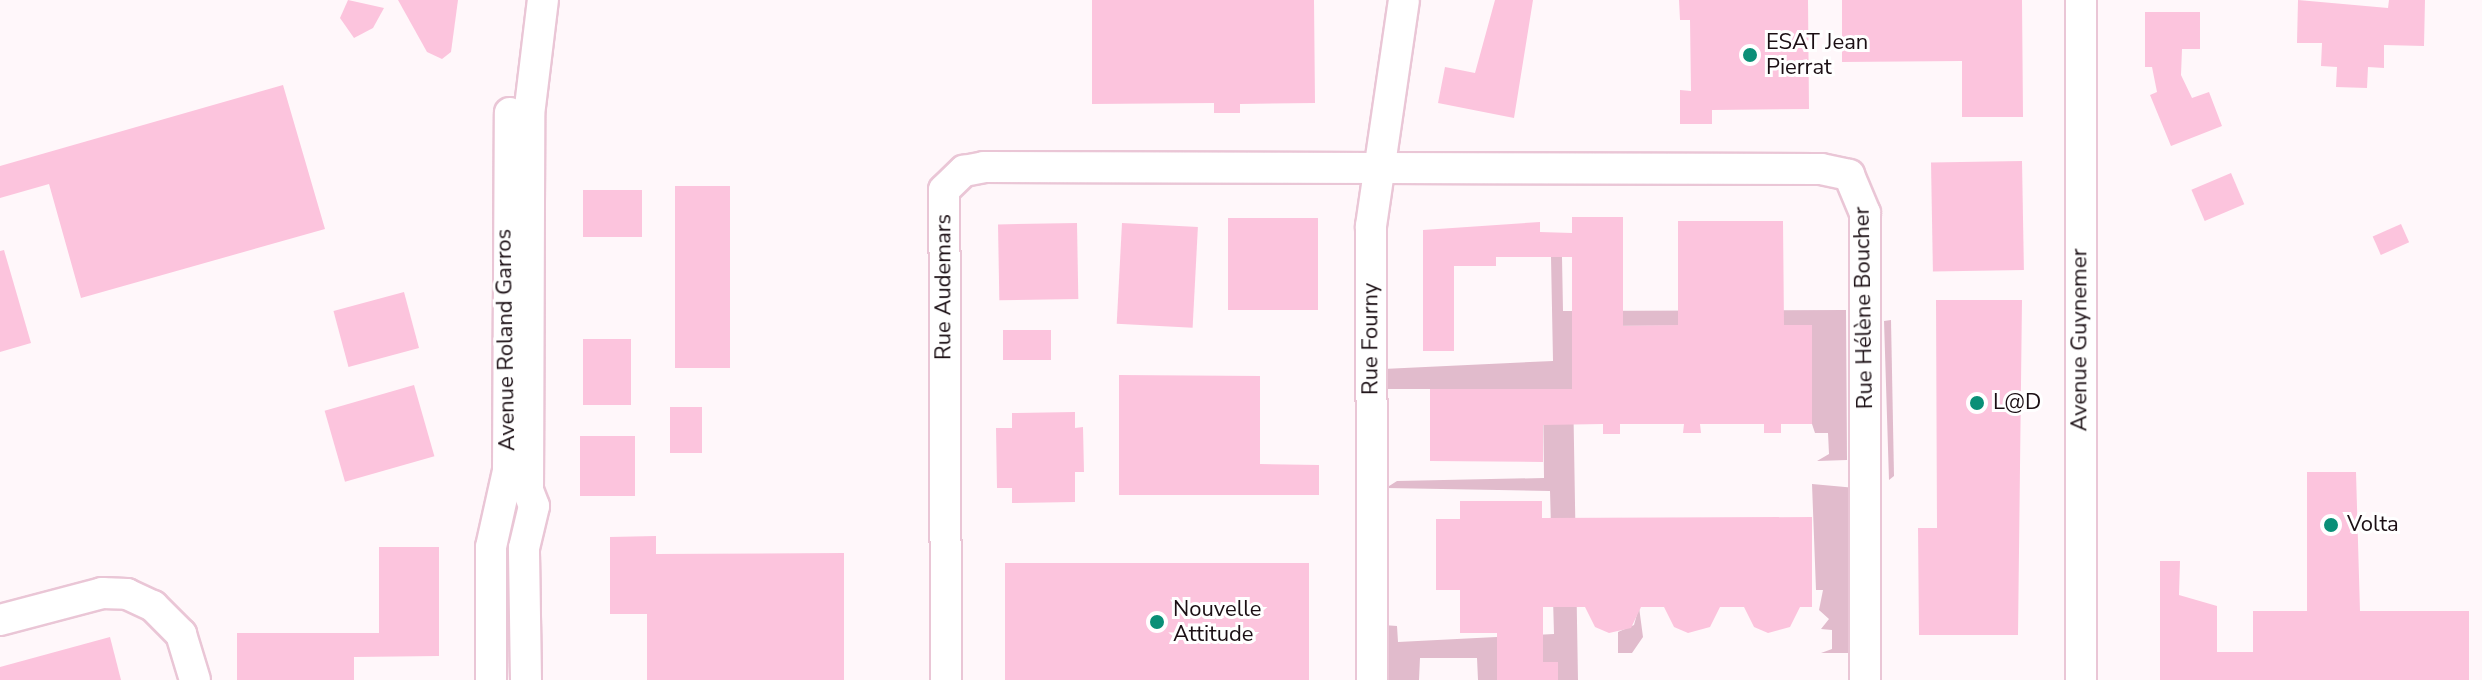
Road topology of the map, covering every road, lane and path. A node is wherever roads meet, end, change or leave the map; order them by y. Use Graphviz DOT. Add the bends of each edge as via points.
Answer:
graph roads {
  1 [pos="527,0"];
  2 [pos="543,0"];
  3 [pos="1404,0"];
  4 [pos="2081,0"];
  5 [pos="1376,169"];
  6 [pos="528,490"];
  7 [pos="0,620"];
  8 [pos="493,674"];
  9 [pos="195,680"];
  10 [pos="526,680"];
  11 [pos="946,680"];
  12 [pos="1372,680"];
  13 [pos="1865,680"];
  14 [pos="2081,680"];
  1 -- 8 [label="street, Avenue Roland Garros" via="505,199 508,471 491,547"];
  2 -- 6 [label="street, Avenue Roland Garros" via="529,115"];
  3 -- 5 [label="street, Rue Fourny"];
  4 -- 14 [label="street, Avenue Guynemer"];
  5 -- 11 [label="street, Rue Audemars" via="984,167 950,180 944,190"];
  5 -- 12 [label="street, Rue Fourny"];
  5 -- 13 [label="street, Rue Hélène Boucher" via="1821,169 1857,181 1865,213"];
  6 -- 8 [label="street, Avenue Roland Garros" via="507,550"];
  6 -- 10 [label="street, Avenue Roland Garros" via="534,506 524,548"];
  7 -- 9 [label="street" via="102,593 127,594 174,625"];
}
